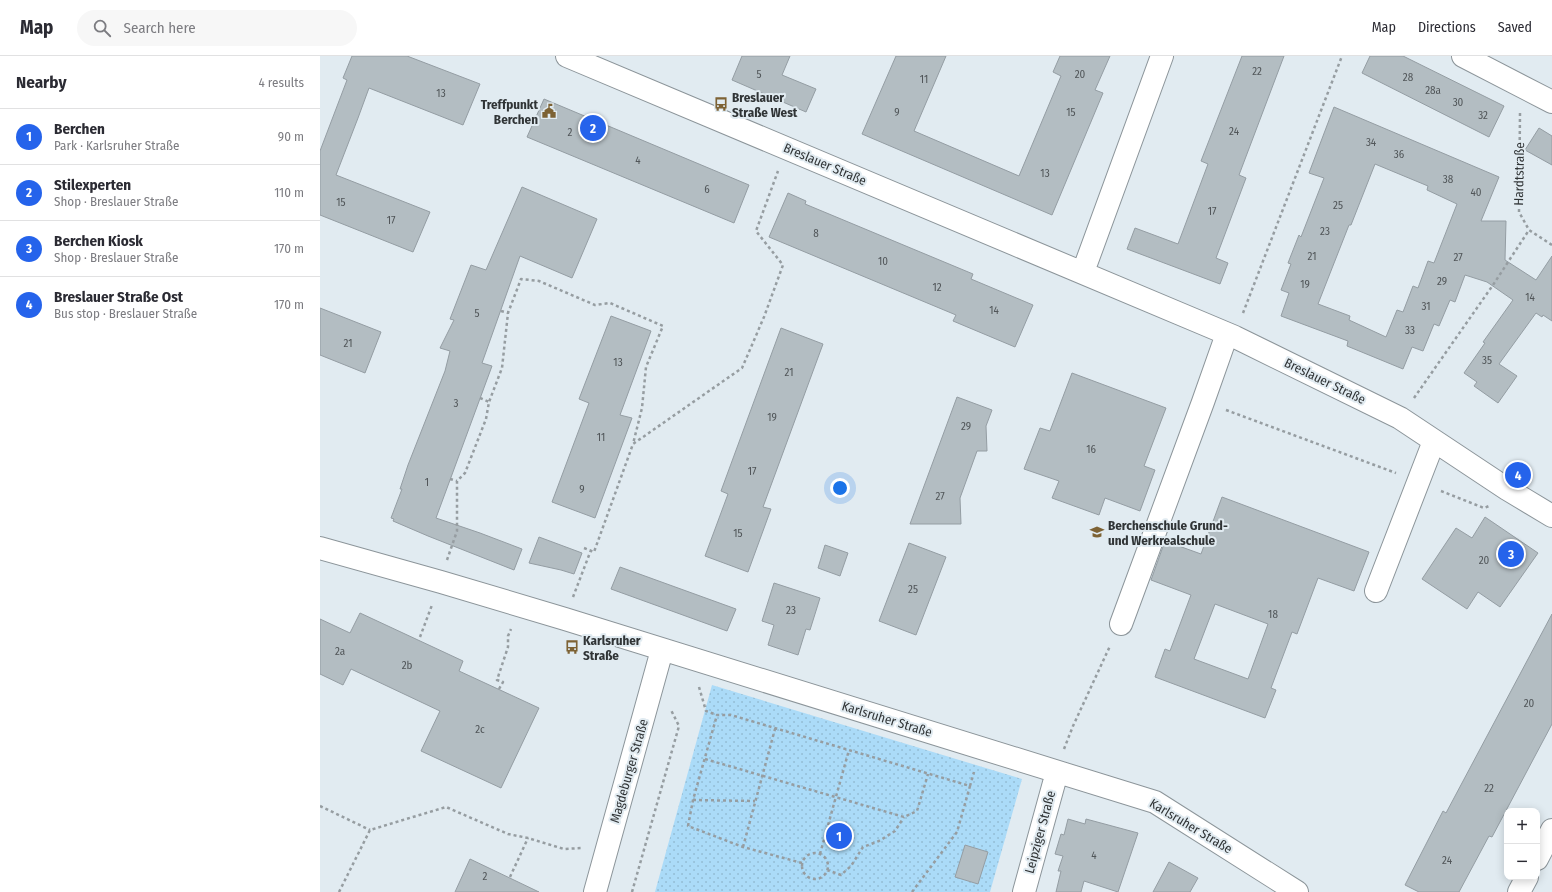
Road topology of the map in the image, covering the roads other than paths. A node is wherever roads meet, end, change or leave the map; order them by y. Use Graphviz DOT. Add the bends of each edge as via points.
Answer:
graph roads {
  1 [pos="567,56"];
  2 [pos="1162,56"];
  3 [pos="1463,56"];
  4 [pos="1552,102"];
  5 [pos="1083,272"];
  6 [pos="1231,335"];
  7 [pos="1434,441"];
  8 [pos="1552,516"];
  9 [pos="320,548"];
  10 [pos="1376,591"];
  11 [pos="1121,624"];
  12 [pos="662,650"];
  13 [pos="1057,772"];
  14 [pos="1552,830"];
  15 [pos="1540,853"];
  16 [pos="1525,880"];
  17 [pos="595,892"];
  18 [pos="1024,892"];
  19 [pos="1297,892"];
  20 [pos="1519,892"];
  1 -- 5 [label="street, Breslauer Straße"];
  2 -- 5 [label="street"];
  3 -- 4 [label="street"];
  5 -- 6 [label="street, Breslauer Straße"];
  6 -- 7 [label="street, Breslauer Straße" via="1400,418"];
  6 -- 11 [label="street" via="1203,402"];
  7 -- 8 [label="street, Breslauer Straße"];
  7 -- 10 [label="street"];
  9 -- 12 [label="street, Karlsruher Straße" via="441,582"];
  12 -- 13 [label="street, Karlsruher Straße"];
  12 -- 17 [label="street, Magdeburger Straße"];
  13 -- 18 [label="street, Leipziger Straße"];
  13 -- 19 [label="street, Karlsruher Straße" via="1155,802"];
  14 -- 15 [label="street"];
  16 -- 20 [label="street"];
}
